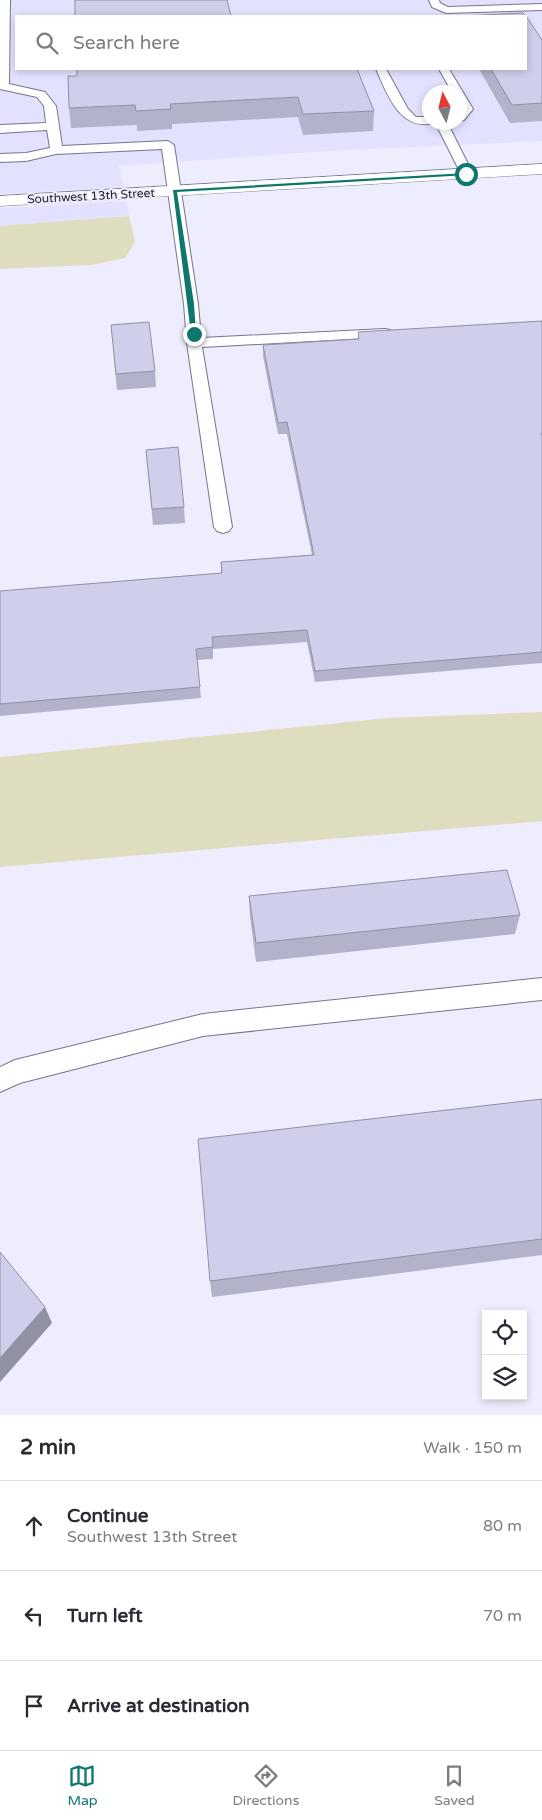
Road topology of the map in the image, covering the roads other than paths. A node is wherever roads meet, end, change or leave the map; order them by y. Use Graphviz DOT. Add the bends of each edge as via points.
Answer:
graph roads {
  1 [pos="5,0"];
  2 [pos="434,0"];
  3 [pos="542,7"];
  4 [pos="382,70"];
  5 [pos="445,70"];
  6 [pos="454,85"];
  7 [pos="422,121"];
  8 [pos="53,126"];
  9 [pos="0,128"];
  10 [pos="445,130"];
  11 [pos="56,150"];
  12 [pos="0,158"];
  13 [pos="542,169"];
  14 [pos="466,174"];
  15 [pos="175,191"];
  16 [pos="0,201"];
  17 [pos="403,332"];
  18 [pos="194,343"];
  19 [pos="224,526"];
  20 [pos="542,989"];
  21 [pos="0,1080"];
  1 -- 8 [label="lane" via="4,86 42,94 50,106"];
  2 -- 3 [label="lane" via="436,5 446,10"];
  4 -- 7 [label="lane" via="403,112 413,120"];
  5 -- 6 [label="lane"];
  8 -- 9 [label="lane"];
  8 -- 11 [label="lane"];
  10 -- 14 [label="lane"];
  11 -- 12 [label="lane" via="26,157"];
  11 -- 15 [label="lane" via="168,145"];
  13 -- 14 [label="street, Southwest 13th Street"];
  14 -- 15 [label="street, Southwest 13th Street"];
  15 -- 16 [label="street, Southwest 13th Street"];
  15 -- 18 [label="lane"];
  17 -- 18 [label="lane"];
  18 -- 19 [label="lane"];
  20 -- 21 [label="lane" via="203,1025 15,1072"];
}
